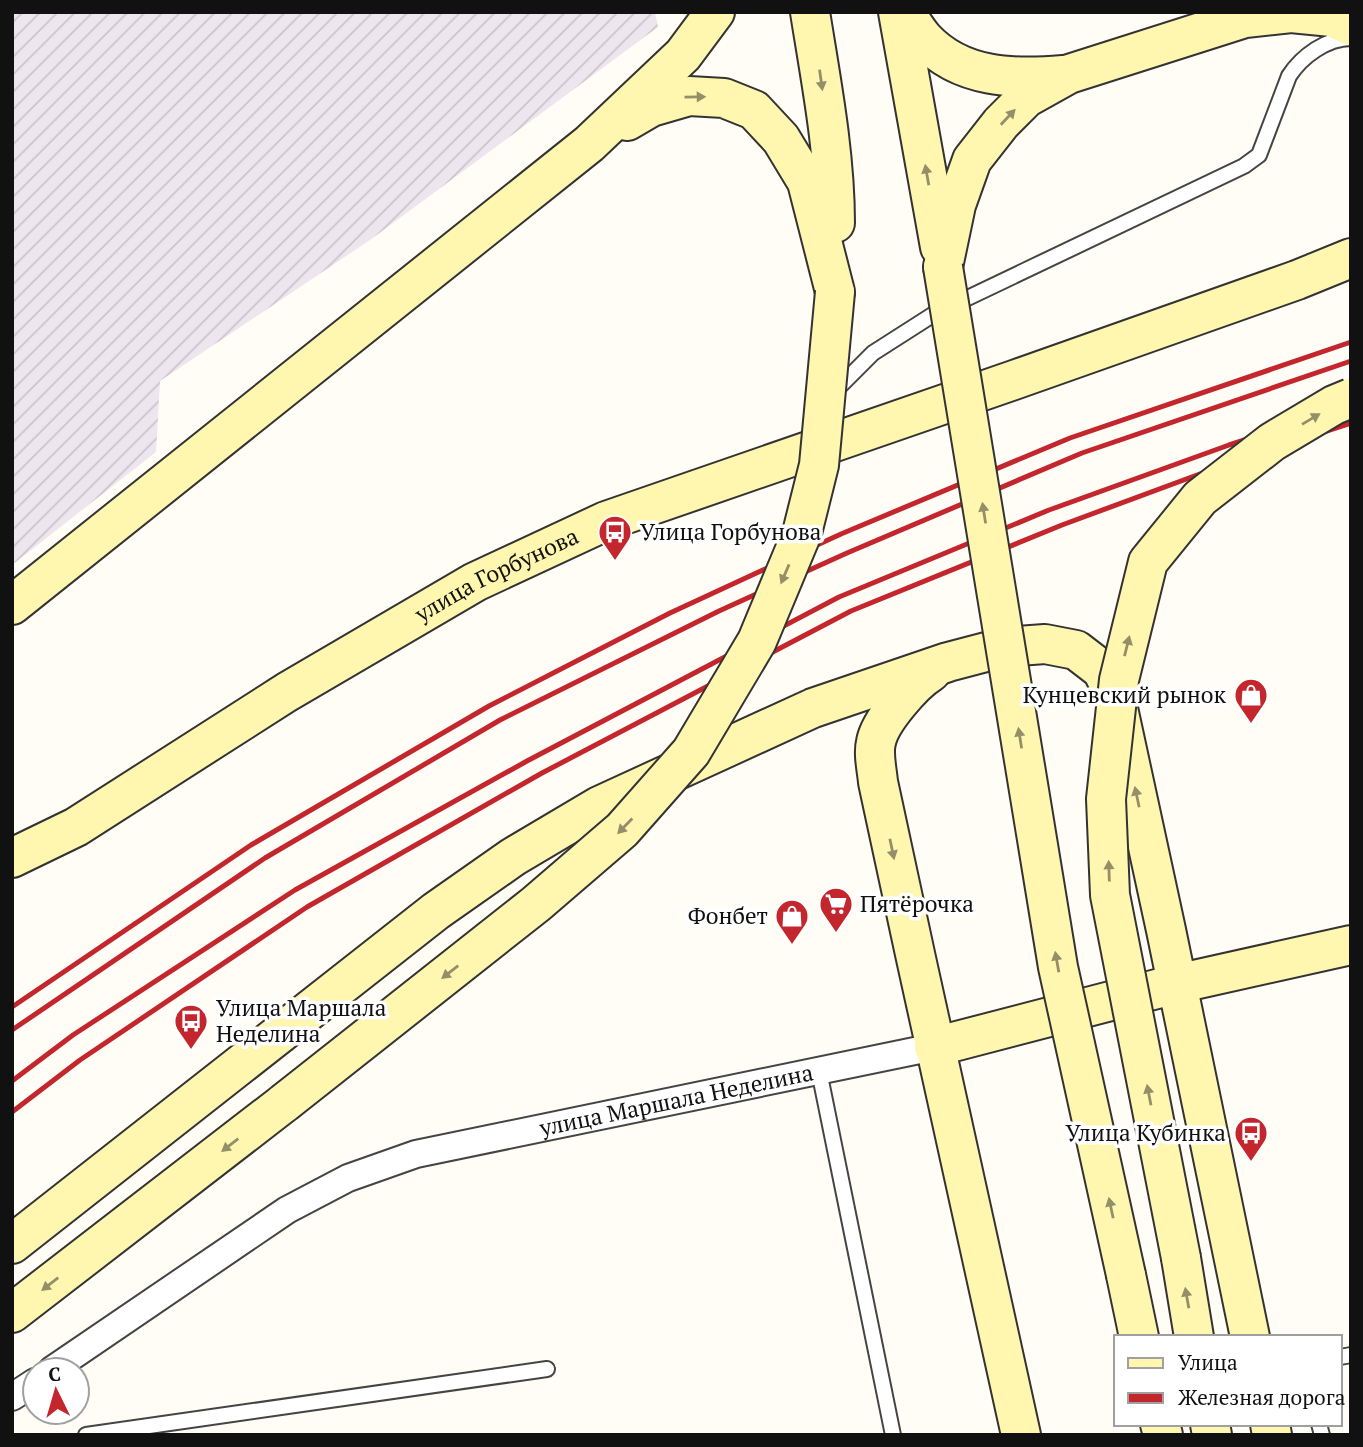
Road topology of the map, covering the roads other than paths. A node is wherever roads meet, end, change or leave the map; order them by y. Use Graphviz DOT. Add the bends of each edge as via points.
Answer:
graph roads {
  1 [pos="715,12"];
  2 [pos="810,12"];
  3 [pos="898,12"];
  4 [pos="905,12"];
  5 [pos="1351,26"];
  6 [pos="1351,38"];
  7 [pos="1069,74"];
  8 [pos="589,144"];
  9 [pos="1351,258"];
  10 [pos="943,267"];
  11 [pos="835,292"];
  12 [pos="1351,398"];
  13 [pos="807,451"];
  14 [pos="12,606"];
  15 [pos="948,662"];
  16 [pos="813,708"];
  17 [pos="878,782"];
  18 [pos="12,858"];
  19 [pos="1351,945"];
  20 [pos="1176,984"];
  21 [pos="934,1047"];
  22 [pos="819,1071"];
  23 [pos="12,1244"];
  24 [pos="12,1313"];
  25 [pos="1138,1335"];
  26 [pos="1194,1335"];
  27 [pos="1250,1335"];
  28 [pos="72,1356"];
  29 [pos="547,1369"];
  30 [pos="86,1435"];
  31 [pos="892,1435"];
  32 [pos="1021,1435"];
  1 -- 8 [label="street" via="683,55"];
  2 -- 11 [label="street, one-way" via="835,193"];
  10 -- 3 [label="street, one-way"];
  4 -- 7 [label="street" via="925,40 951,60 981,73 1021,79"];
  5 -- 7 [label="street" via="1332,17 1291,13 1245,18"];
  6 -- 13 [label="lane" via="1313,51 1295,66 1259,155 1244,166 934,314 873,353 812,414"];
  10 -- 7 [label="street, one-way" via="956,205 972,160 1026,98"];
  8 -- 11 [label="street, one-way" via="652,107 689,96 724,98 754,110 781,139 807,182"];
  8 -- 14 [label="street"];
  9 -- 13 [label="street, улица Горбунова"];
  25 -- 10 [label="street, one-way, bridge" via="1058,967"];
  11 -- 24 [label="street, one-way, bridge" via="819,465 802,533 757,641 691,751 622,830 536,904"];
  26 -- 12 [label="street, one-way, bridge" via="1110,895 1106,799 1119,680 1149,562 1200,498 1272,442"];
  13 -- 18 [label="street, улица Горбунова" via="606,521 475,582 287,692 76,827"];
  15 -- 16 [label="street"];
  15 -- 17 [label="street" via="921,678 891,711 876,743"];
  20 -- 15 [label="street, one-way" via="1116,699 1102,670 1076,650 1045,644 1005,647"];
  16 -- 17 [label="street" via="839,709 854,726"];
  16 -- 23 [label="street" via="599,806 513,857 426,919"];
  17 -- 21 [label="street, one-way"];
  19 -- 20 [label="street, улица Маршала Неделина"];
  20 -- 21 [label="street, улица Маршала Неделина"];
  20 -- 27 [label="street"];
  21 -- 22 [label="street, улица Маршала Неделина"];
  21 -- 32 [label="street"];
  22 -- 28 [label="street, улица Маршала Неделина" via="416,1154 348,1178 286,1210"];
  22 -- 31 [label="lane"];
  29 -- 30 [label="lane"];
}
